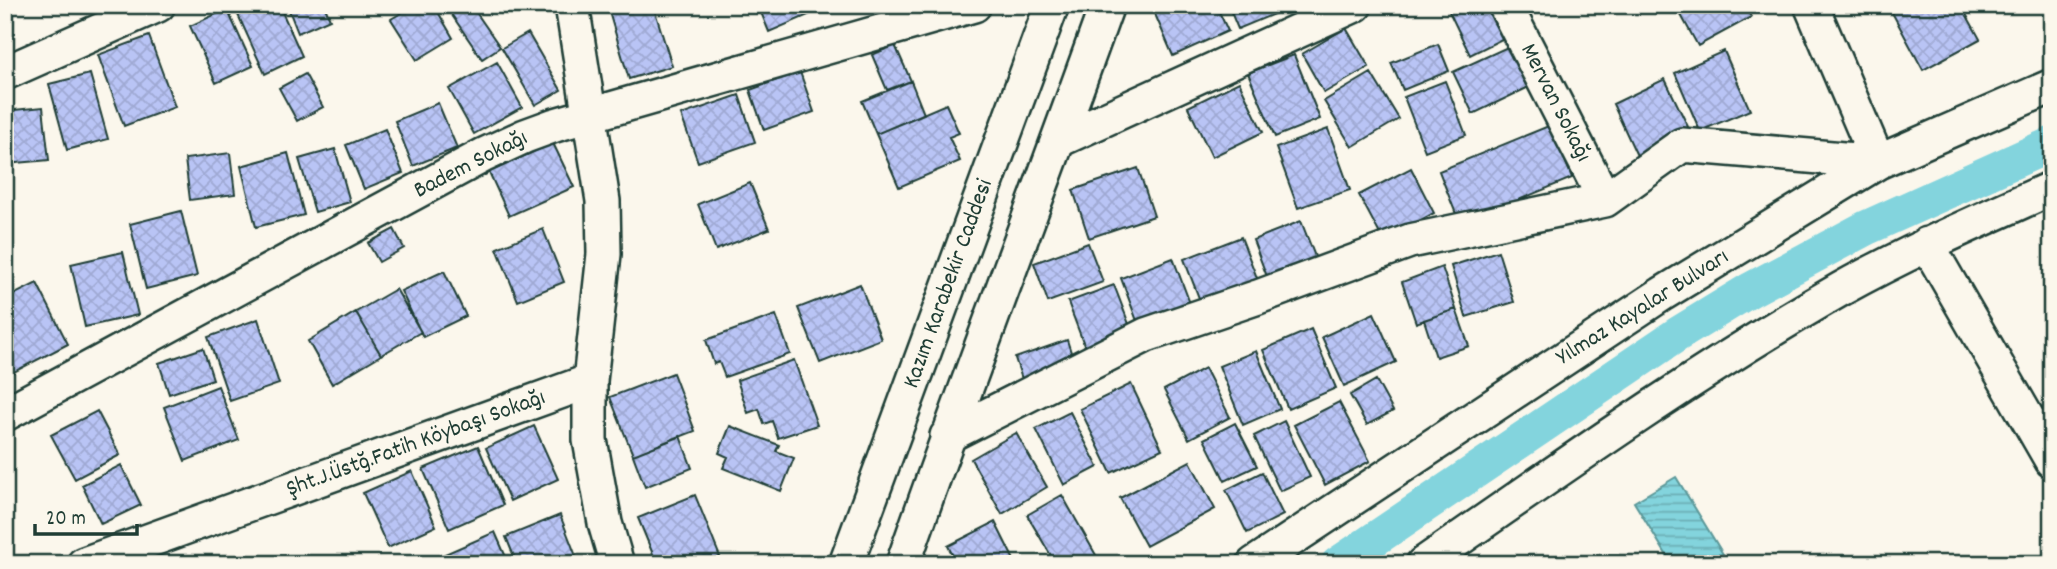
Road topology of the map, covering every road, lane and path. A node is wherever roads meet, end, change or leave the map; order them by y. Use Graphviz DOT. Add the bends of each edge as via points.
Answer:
graph roads {
  1 [pos="158,5"];
  2 [pos="572,5"];
  3 [pos="974,5"];
  4 [pos="1052,5"];
  5 [pos="1107,5"];
  6 [pos="1354,5"];
  7 [pos="1505,5"];
  8 [pos="1820,9"];
  9 [pos="5,73"];
  10 [pos="2052,86"];
  11 [pos="589,115"];
  12 [pos="1059,141"];
  13 [pos="1878,162"];
  14 [pos="2052,188"];
  15 [pos="1605,200"];
  16 [pos="1927,244"];
  17 [pos="590,381"];
  18 [pos="5,414"];
  19 [pos="947,436"];
  20 [pos="2052,461"];
  21 [pos="84,564"];
  22 [pos="617,564"];
  23 [pos="846,564"];
  24 [pos="903,564"];
  25 [pos="1254,564"];
  26 [pos="1423,564"];
  1 -- 9 [label="street"];
  2 -- 11 [label="street"];
  3 -- 11 [label="street, Badem Sokağı"];
  4 -- 23 [label="street, Kazım Karabekir Caddesi"];
  5 -- 12 [label="street, Kazım Karabekir Caddesi"];
  6 -- 12 [label="street"];
  7 -- 15 [label="street, Mervan Sokağı"];
  8 -- 13 [label="street"];
  10 -- 13 [label="street, Yılmaz Kayalar Bulvarı"];
  11 -- 17 [label="street" via="603,201 604,254"];
  11 -- 18 [label="street, Badem Sokağı" via="484,155"];
  12 -- 19 [label="street, Kazım Karabekir Caddesi"];
  13 -- 15 [label="street" via="1682,145"];
  13 -- 25 [label="street, Yılmaz Kayalar Bulvarı" via="1662,294"];
  14 -- 16 [label="street"];
  15 -- 19 [label="street" via="1410,241 1146,335"];
  16 -- 20 [label="street"];
  16 -- 26 [label="street" via="1841,289 1611,433"];
  17 -- 21 [label="street, Şht.J.Üstğ.Fatih Köybaşı Sokağı"];
  17 -- 22 [label="street" via="590,440"];
  19 -- 24 [label="street, Kazım Karabekir Caddesi"];
}
